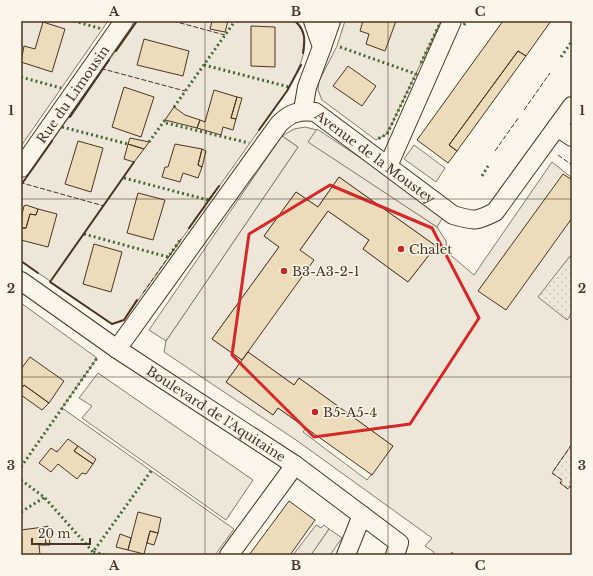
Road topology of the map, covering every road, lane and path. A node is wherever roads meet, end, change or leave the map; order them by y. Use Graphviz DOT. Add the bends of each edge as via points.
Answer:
graph roads {
  1 [pos="124,21"];
  2 [pos="312,21"];
  3 [pos="331,21"];
  4 [pos="452,21"];
  5 [pos="322,47"];
  6 [pos="572,106"];
  7 [pos="302,110"];
  8 [pos="565,132"];
  9 [pos="388,166"];
  10 [pos="21,168"];
  11 [pos="21,281"];
  12 [pos="117,349"];
  13 [pos="295,465"];
  14 [pos="362,515"];
  15 [pos="229,555"];
  16 [pos="346,555"];
  17 [pos="396,555"];
  1 -- 10 [label="street, Rue du Limousin"];
  2 -- 5 [label="street"];
  3 -- 5 [label="street"];
  4 -- 9 [label="street"];
  5 -- 7 [label="street" via="307,87"];
  6 -- 8 [label="street, Avenue de la Moustey"];
  7 -- 9 [label="street, Avenue de la Moustey" via="315,112"];
  7 -- 12 [label="street, Avenue de la Moustey" via="288,115 279,124"];
  8 -- 9 [label="street, Avenue de la Moustey" via="495,212 480,220 453,215"];
  11 -- 12 [label="street, Boulevard de l'Aquitaine"];
  12 -- 13 [label="street, Boulevard de l'Aquitaine"];
  13 -- 14 [label="street, Boulevard de l'Aquitaine"];
  13 -- 15 [label="street"];
  14 -- 16 [label="street"];
  14 -- 17 [label="street, Boulevard de l'Aquitaine" via="399,543"];
}
